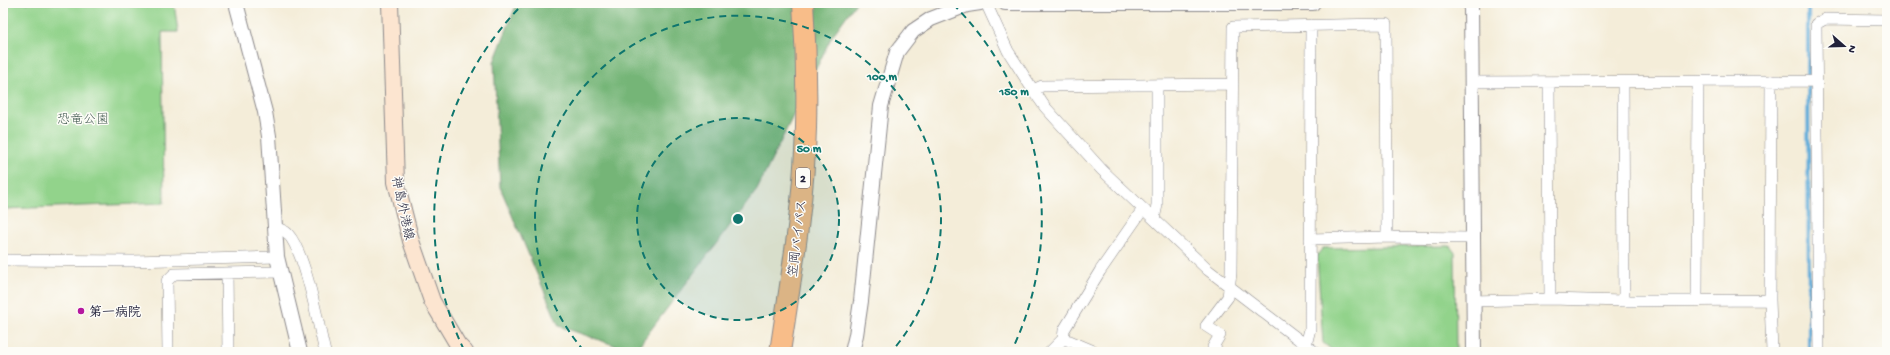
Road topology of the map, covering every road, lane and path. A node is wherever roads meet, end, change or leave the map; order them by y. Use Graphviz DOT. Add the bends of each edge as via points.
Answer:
graph roads {
  1 [pos="236,3"];
  2 [pos="390,3"];
  3 [pos="803,3"];
  4 [pos="980,3"];
  5 [pos="986,3"];
  6 [pos="1005,3"];
  7 [pos="1313,3"];
  8 [pos="1471,3"];
  9 [pos="1887,20"];
  10 [pos="1311,25"];
  11 [pos="1771,81"];
  12 [pos="1817,81"];
  13 [pos="1471,82"];
  14 [pos="1549,82"];
  15 [pos="1623,82"];
  16 [pos="1698,82"];
  17 [pos="1233,84"];
  18 [pos="1157,85"];
  19 [pos="1033,90"];
  20 [pos="1143,209"];
  21 [pos="1154,219"];
  22 [pos="275,227"];
  23 [pos="1387,237"];
  24 [pos="1472,238"];
  25 [pos="1310,239"];
  26 [pos="277,257"];
  27 [pos="3,260"];
  28 [pos="280,272"];
  29 [pos="227,273"];
  30 [pos="1230,286"];
  31 [pos="1550,299"];
  32 [pos="1697,299"];
  33 [pos="1770,300"];
  34 [pos="1473,301"];
  35 [pos="1624,301"];
  36 [pos="1063,340"];
  37 [pos="1306,345"];
  38 [pos="168,352"];
  39 [pos="228,352"];
  40 [pos="300,352"];
  41 [pos="325,352"];
  42 [pos="465,352"];
  43 [pos="780,352"];
  44 [pos="852,352"];
  45 [pos="1050,352"];
  46 [pos="1096,352"];
  47 [pos="1214,352"];
  48 [pos="1315,352"];
  49 [pos="1474,352"];
  50 [pos="1772,352"];
  51 [pos="1819,352"];
  1 -- 22 [label="street" via="265,112"];
  2 -- 42 [label="main road, 神島外港線" via="396,182 411,241 432,302"];
  3 -- 43 [label="highway, 笠岡バイパス / 2" via="807,58 806,129 801,195"];
  4 -- 44 [label="street" via="967,5 932,19 913,31 897,52 881,106 861,301"];
  5 -- 19 [label="street" via="1008,51"];
  6 -- 7 [label="street"];
  8 -- 13 [label="street"];
  9 -- 12 [label="street" via="1825,19 1816,24"];
  10 -- 17 [label="street" via="1233,27"];
  10 -- 23 [label="street" via="1386,24"];
  10 -- 25 [label="street"];
  11 -- 12 [label="street"];
  11 -- 16 [label="street"];
  11 -- 33 [label="street"];
  12 -- 51 [label="street"];
  13 -- 14 [label="street"];
  13 -- 24 [label="street"];
  14 -- 15 [label="street"];
  14 -- 31 [label="street"];
  15 -- 16 [label="street"];
  15 -- 35 [label="street"];
  16 -- 32 [label="street"];
  17 -- 18 [label="street"];
  17 -- 30 [label="street"];
  18 -- 19 [label="street" via="1042,86"];
  18 -- 21 [label="street" via="1157,204"];
  19 -- 20 [label="street" via="1102,170"];
  20 -- 21 [label="street"];
  20 -- 36 [label="street" via="1100,271 1064,330"];
  21 -- 30 [label="street" via="1208,270"];
  22 -- 26 [label="street"];
  22 -- 41 [label="street" via="287,232 294,242 304,268"];
  23 -- 24 [label="street"];
  23 -- 25 [label="street"];
  24 -- 34 [label="street"];
  25 -- 37 [label="street" via="1310,329"];
  26 -- 27 [label="street" via="132,261"];
  26 -- 28 [label="street"];
  28 -- 29 [label="street"];
  28 -- 40 [label="street"];
  29 -- 38 [label="street" via="174,274 167,281"];
  29 -- 39 [label="street"];
  30 -- 37 [label="street"];
  30 -- 47 [label="street" via="1228,297 1206,326 1220,336 1212,347 1216,349"];
  31 -- 34 [label="street"];
  31 -- 35 [label="street"];
  32 -- 33 [label="street"];
  32 -- 35 [label="street"];
  33 -- 50 [label="street"];
  34 -- 49 [label="street"];
  36 -- 45 [label="street"];
  36 -- 46 [label="street" via="1070,340"];
  37 -- 48 [label="street"];
}
